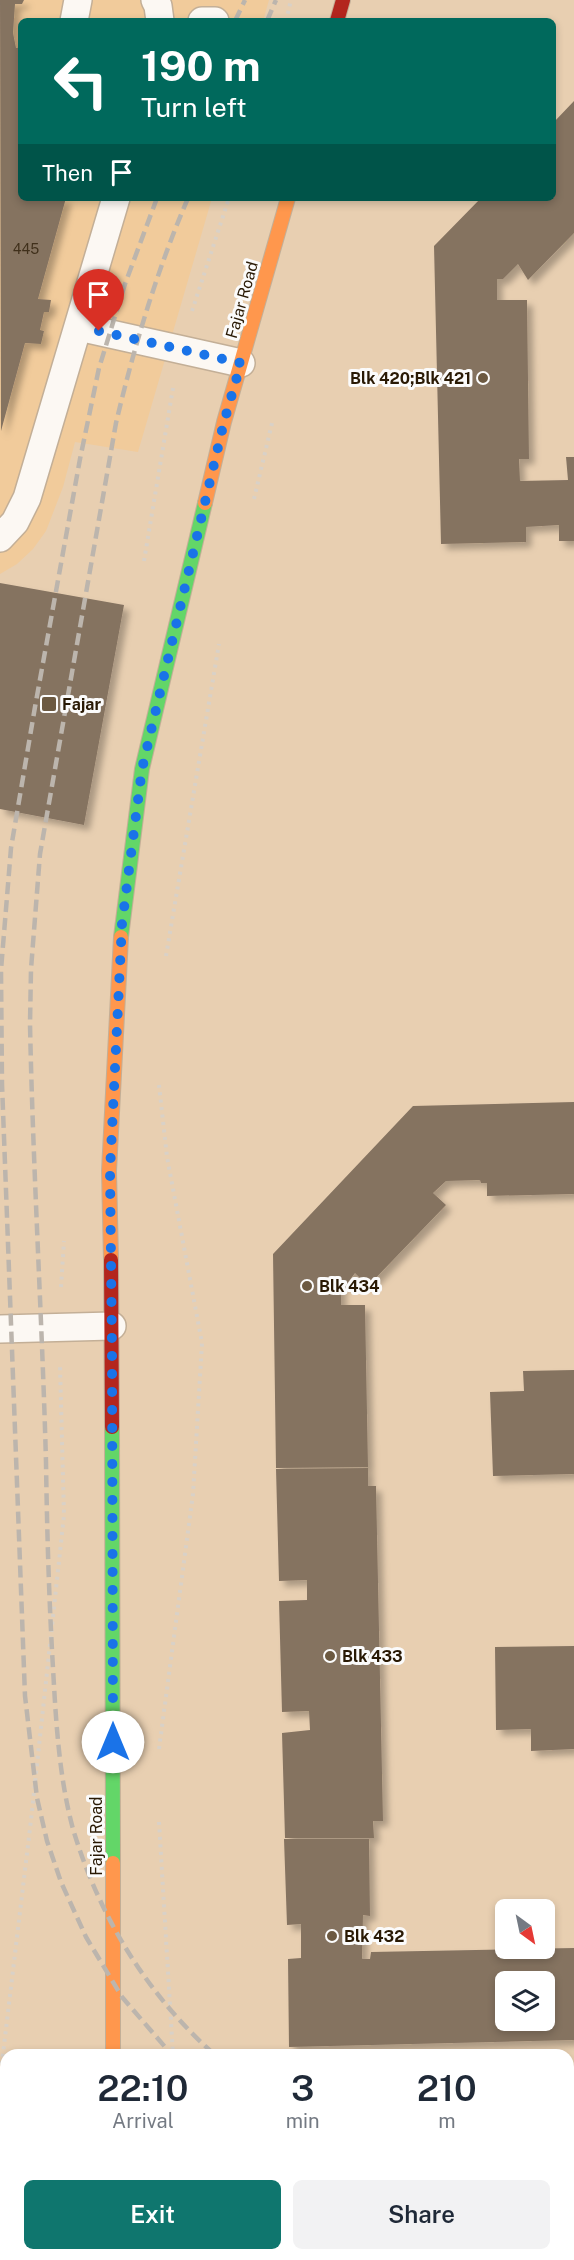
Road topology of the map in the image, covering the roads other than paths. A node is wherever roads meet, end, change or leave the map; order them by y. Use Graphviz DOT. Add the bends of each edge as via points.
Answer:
graph roads {
  1 [pos="78,0"];
  2 [pos="155,0"];
  3 [pos="344,0"];
  4 [pos="75,18"];
  5 [pos="160,18"];
  6 [pos="339,18"];
  7 [pos="115,201"];
  8 [pos="287,201"];
  9 [pos="80,327"];
  10 [pos="241,363"];
  11 [pos="0,538"];
  12 [pos="112,1326"];
  13 [pos="0,1329"];
  14 [pos="113,2049"];
  1 -- 4 [label="lane"];
  2 -- 5 [label="lane"];
  3 -- 6 [label="street"];
  7 -- 9 [label="lane"];
  8 -- 10 [label="street, Fajar Road"];
  9 -- 10 [label="lane"];
  9 -- 11 [label="lane" via="27,498 15,522"];
  10 -- 12 [label="street, Fajar Road" via="142,769 122,924 116,1033 110,1171"];
  12 -- 13 [label="lane"];
  12 -- 14 [label="street, Fajar Road"];
}
